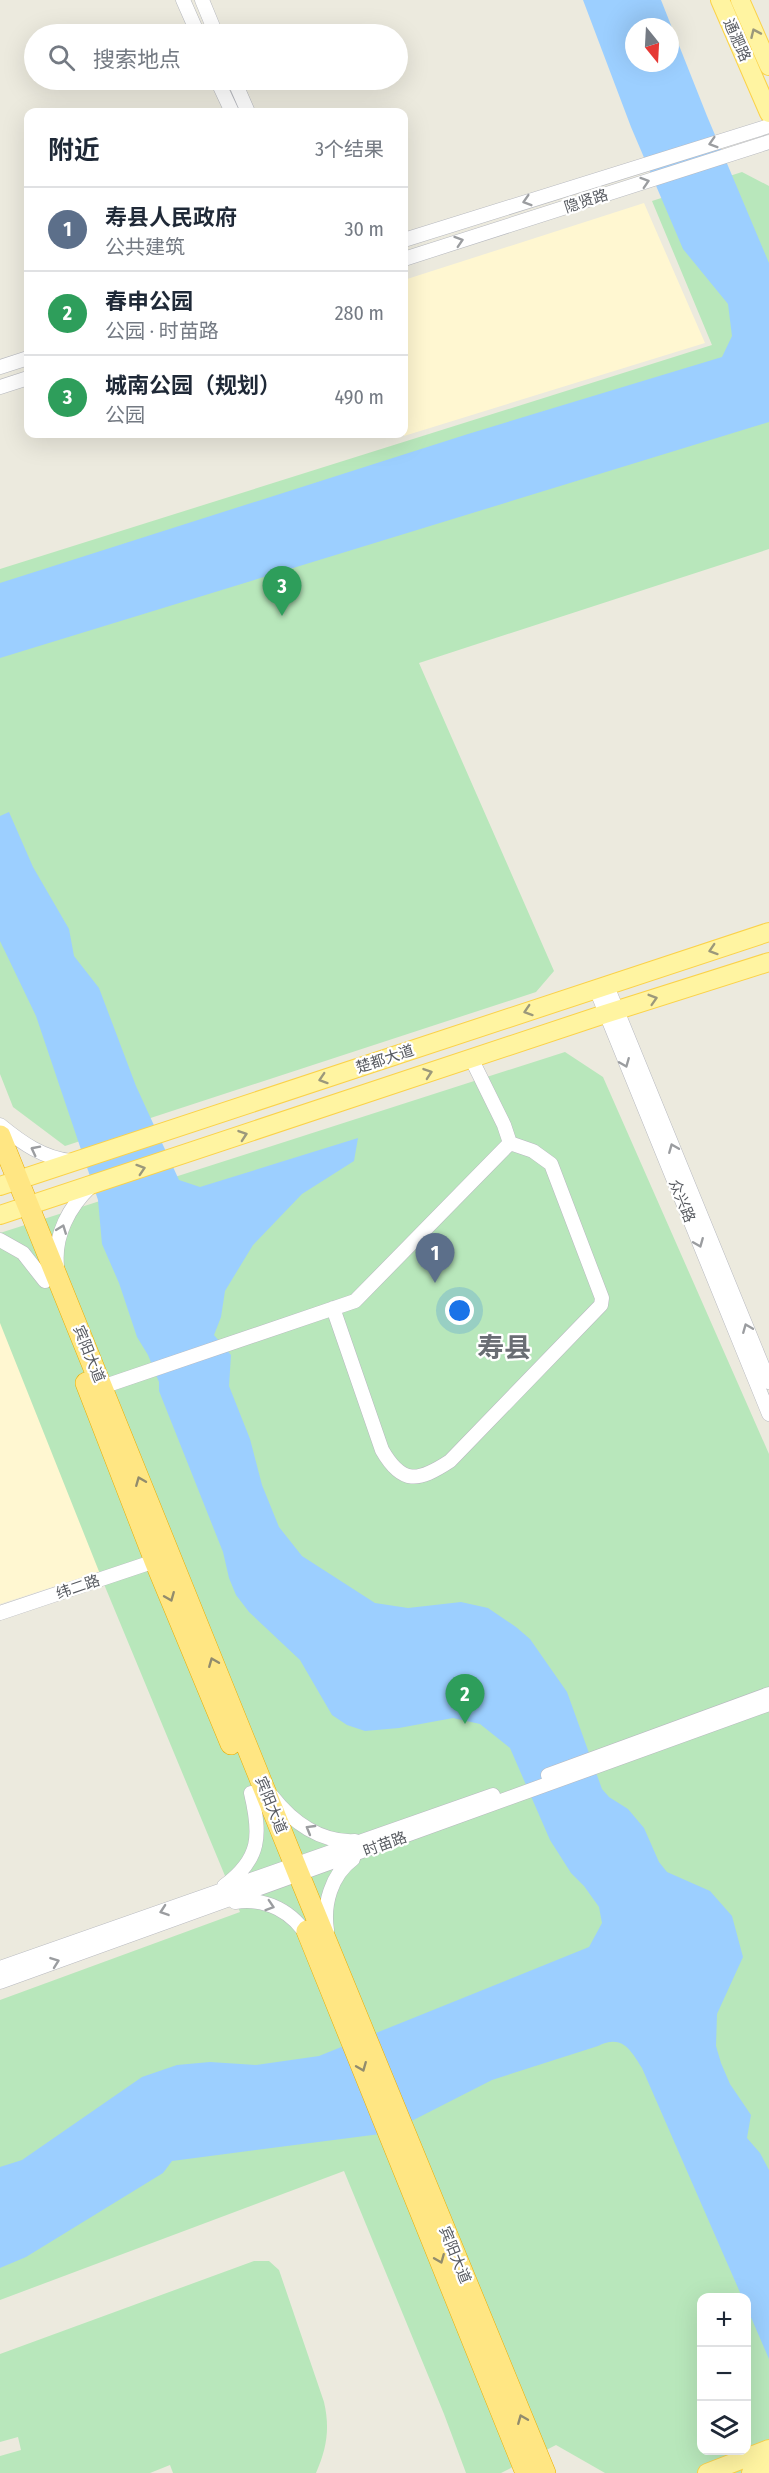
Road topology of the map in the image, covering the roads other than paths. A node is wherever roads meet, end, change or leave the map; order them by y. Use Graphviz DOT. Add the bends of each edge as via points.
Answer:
graph roads {
  1 [pos="183,0"];
  2 [pos="202,0"];
  3 [pos="720,0"];
  4 [pos="740,0"];
  5 [pos="194,24"];
  6 [pos="212,24"];
  7 [pos="769,66"];
  8 [pos="222,90"];
  9 [pos="238,90"];
  10 [pos="230,108"];
  11 [pos="246,108"];
  12 [pos="769,113"];
  13 [pos="769,126"];
  14 [pos="769,142"];
  15 [pos="408,239"];
  16 [pos="408,258"];
  17 [pos="24,359"];
  18 [pos="0,367"];
  19 [pos="24,379"];
  20 [pos="0,387"];
  21 [pos="769,932"];
  22 [pos="769,962"];
  23 [pos="601,987"];
  24 [pos="605,1014"];
  25 [pos="471,1058"];
  26 [pos="0,1125"];
  27 [pos="0,1136"];
  28 [pos="510,1143"];
  29 [pos="79,1160"];
  30 [pos="6,1180"];
  31 [pos="93,1185"];
  32 [pos="15,1210"];
  33 [pos="0,1240"];
  34 [pos="52,1280"];
  35 [pos="333,1308"];
  36 [pos="759,1360"];
  37 [pos="769,1382"];
  38 [pos="102,1387"];
  39 [pos="769,1413"];
  40 [pos="155,1561"];
  41 [pos="0,1613"];
  42 [pos="769,1694"];
  43 [pos="769,1704"];
  44 [pos="612,1756"];
  45 [pos="256,1787"];
  46 [pos="366,1845"];
  47 [pos="291,1872"];
  48 [pos="211,1901"];
  49 [pos="322,1949"];
  50 [pos="0,1968"];
  51 [pos="0,1982"];
  52 [pos="769,2450"];
  53 [pos="769,2466"];
  54 [pos="540,2471"];
  55 [pos="707,2473"];
  56 [pos="751,2473"];
  1 -- 5 [label="street"];
  2 -- 6 [label="street"];
  3 -- 12 [label="main road, 通淝路"];
  7 -- 4 [label="main road, 通淝路, one-way"];
  8 -- 10 [label="street"];
  9 -- 11 [label="street"];
  13 -- 15 [label="street, 隐贤路, one-way"];
  16 -- 14 [label="street, 隐贤路, one-way"];
  17 -- 18 [label="street"];
  19 -- 20 [label="street"];
  21 -- 23 [label="main road, 楚都大道, one-way"];
  24 -- 22 [label="main road, 楚都大道, one-way"];
  23 -- 24 [label="street, 众兴路"];
  23 -- 29 [label="main road, 楚都大道, one-way"];
  36 -- 23 [label="street, 众兴路, one-way"];
  24 -- 25 [label="main road, 楚都大道"];
  24 -- 36 [label="street, 众兴路, one-way"];
  25 -- 28 [label="street"];
  31 -- 25 [label="main road, 楚都大道, one-way"];
  29 -- 26 [label="street, one-way" via="56,1159 31,1149"];
  27 -- 30 [label="highway, 宾阳大道"];
  28 -- 35 [label="street" via="355,1301"];
  28 -- 35 [label="street" via="533,1151 551,1164 602,1298 601,1305 450,1461 424,1476 411,1478 390,1464 381,1450"];
  29 -- 30 [label="main road, 楚都大道"];
  30 -- 32 [label="highway, 宾阳大道"];
  31 -- 32 [label="main road, 楚都大道"];
  34 -- 31 [label="street, one-way" via="57,1241 64,1222"];
  32 -- 34 [label="highway, 宾阳大道"];
  33 -- 34 [label="street" via="22,1253"];
  34 -- 38 [label="highway, 宾阳大道"];
  34 -- 40 [label="highway, 宾阳大道"];
  35 -- 38 [label="street"];
  36 -- 37 [label="street, 众兴路"];
  36 -- 39 [label="street, 众兴路"];
  45 -- 38 [label="highway, 宾阳大道, one-way"];
  40 -- 41 [label="street, 纬二路"];
  40 -- 45 [label="highway, 宾阳大道, one-way"];
  42 -- 44 [label="street, 时苗路"];
  43 -- 44 [label="street, 时苗路"];
  44 -- 46 [label="street, 时苗路"];
  46 -- 45 [label="street, one-way" via="312,1832"];
  45 -- 47 [label="highway, 宾阳大道"];
  45 -- 48 [label="street" via="257,1840 250,1862"];
  46 -- 47 [label="street, 时苗路"];
  46 -- 49 [label="street" via="342,1868 333,1883"];
  47 -- 48 [label="street, 时苗路"];
  47 -- 49 [label="highway, 宾阳大道"];
  48 -- 49 [label="street, one-way" via="269,1904 285,1911"];
  48 -- 50 [label="street, 时苗路, one-way"];
  51 -- 48 [label="street, 时苗路, one-way"];
  49 -- 54 [label="highway, 宾阳大道"];
  52 -- 55 [label="main road"];
  53 -- 56 [label="main road"];
}
